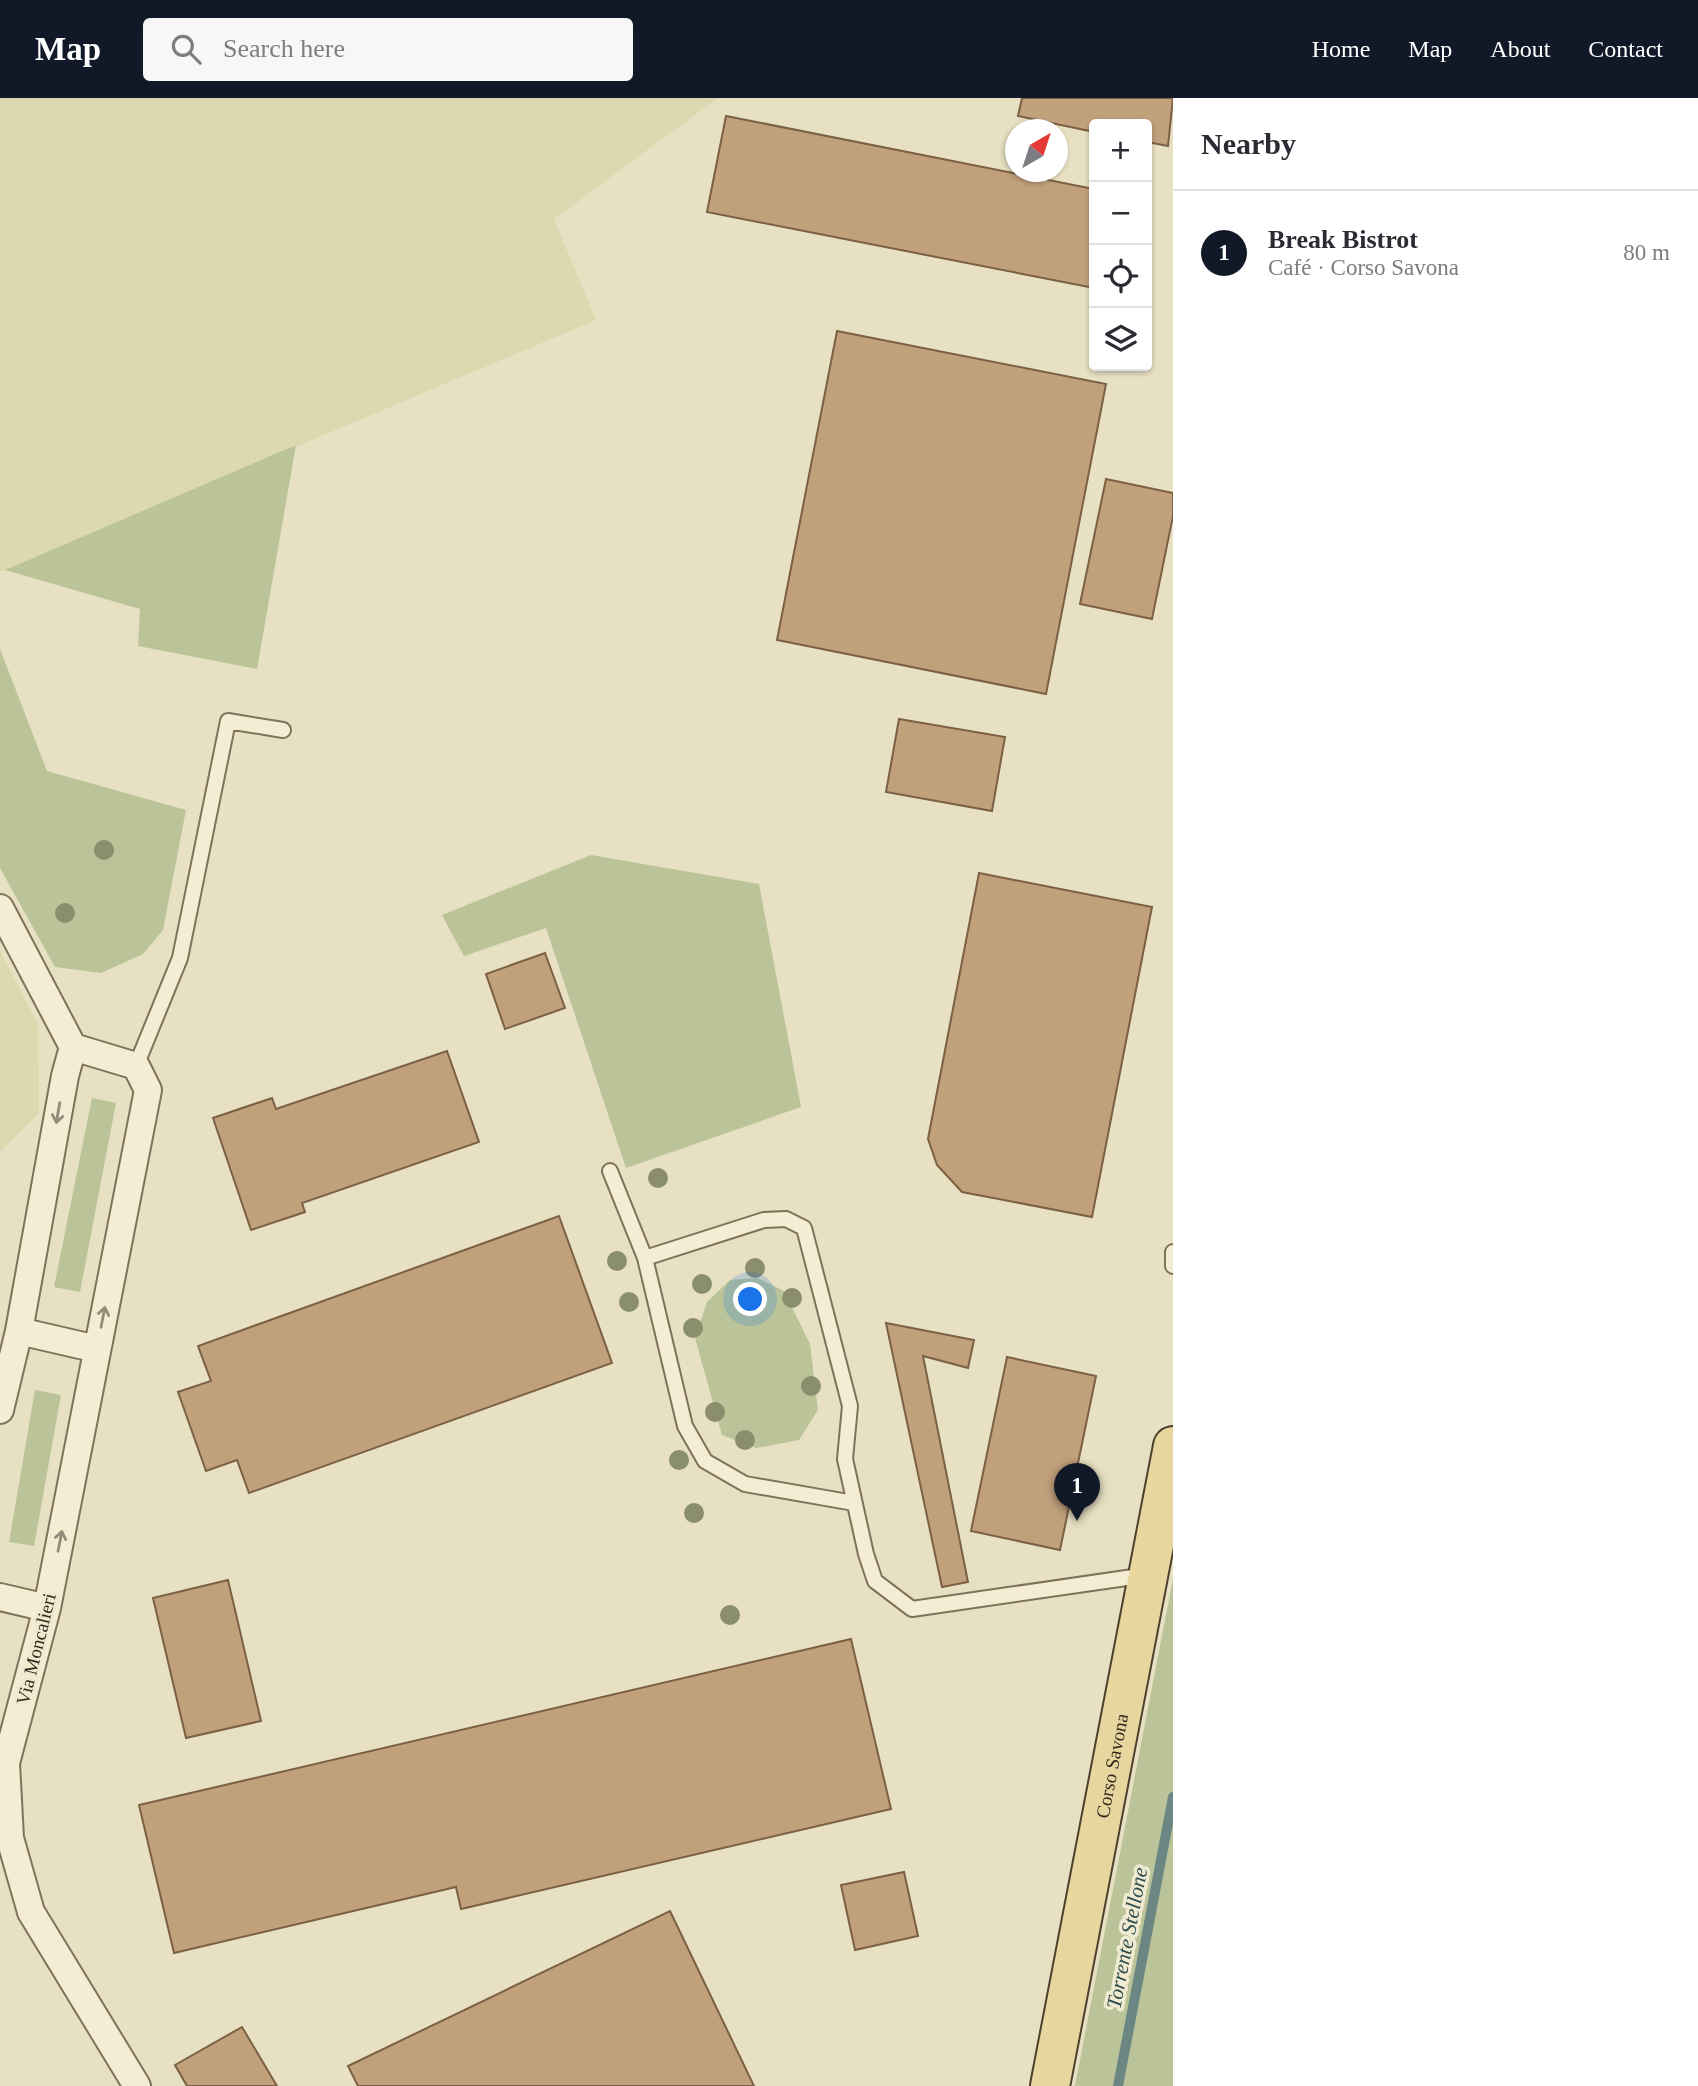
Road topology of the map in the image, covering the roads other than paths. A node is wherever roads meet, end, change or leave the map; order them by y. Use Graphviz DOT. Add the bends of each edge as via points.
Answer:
graph roads {
  1 [pos="283,730"];
  2 [pos="0,908"];
  3 [pos="74,1047"];
  4 [pos="136,1066"];
  5 [pos="610,1171"];
  6 [pos="1173,1252"];
  7 [pos="645,1258"];
  8 [pos="1173,1266"];
  9 [pos="19,1331"];
  10 [pos="97,1349"];
  11 [pos="0,1410"];
  12 [pos="1173,1446"];
  13 [pos="855,1503"];
  14 [pos="1148,1575"];
  15 [pos="0,1597"];
  16 [pos="47,1608"];
  17 [pos="137,2086"];
  18 [pos="1050,2086"];
  1 -- 4 [label="lane" via="228,721 180,958"];
  2 -- 3 [label="street"];
  3 -- 4 [label="street"];
  3 -- 9 [label="street, one-way"];
  10 -- 4 [label="street, Via Moncalieri, one-way" via="148,1090"];
  5 -- 7 [label="lane"];
  6 -- 8 [label="lane"];
  7 -- 13 [label="lane" via="685,1426 705,1461 745,1484"];
  7 -- 13 [label="lane" via="764,1220 786,1219 804,1228 849,1406 845,1459"];
  9 -- 10 [label="street"];
  9 -- 11 [label="street"];
  16 -- 10 [label="street, Via Moncalieri, one-way"];
  12 -- 14 [label="main road, Corso Savona"];
  13 -- 14 [label="lane" via="875,1581 912,1609"];
  14 -- 18 [label="main road, Corso Savona"];
  15 -- 16 [label="street"];
  16 -- 17 [label="street, Via Moncalieri" via="6,1763 10,1838 31,1912"];
}
